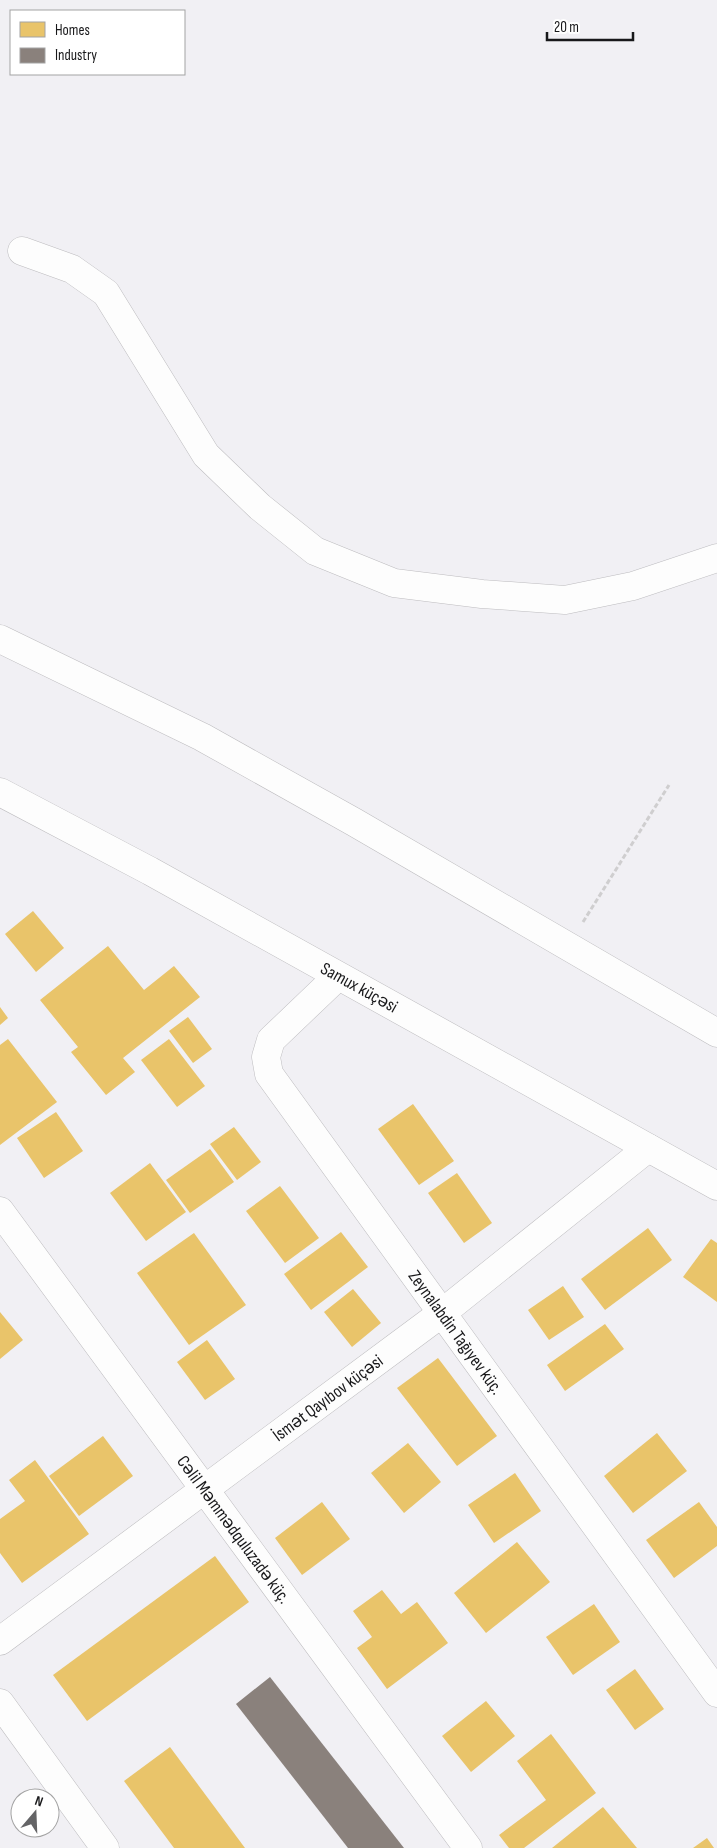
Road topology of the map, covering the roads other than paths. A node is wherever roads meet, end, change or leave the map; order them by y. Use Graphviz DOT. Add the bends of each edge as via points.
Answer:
graph roads {
  1 [pos="22,251"];
  2 [pos="717,558"];
  3 [pos="0,639"];
  4 [pos="0,792"];
  5 [pos="337,977"];
  6 [pos="717,1033"];
  7 [pos="648,1148"];
  8 [pos="717,1186"];
  9 [pos="0,1211"];
  10 [pos="442,1313"];
  11 [pos="205,1488"];
  12 [pos="0,1642"];
  13 [pos="717,1693"];
  14 [pos="0,1703"];
  15 [pos="105,1848"];
  16 [pos="468,1848"];
  1 -- 2 [label="street" via="72,269 106,293 206,455 260,507 315,550 394,583 565,600 633,586"];
  3 -- 6 [label="street" via="202,737"];
  4 -- 5 [label="street, Samux küçəsi" via="150,871"];
  5 -- 7 [label="street, Samux küçəsi"];
  5 -- 10 [label="street, Zeynalabdin Tağıyev küç." via="271,1040 266,1057 269,1074"];
  7 -- 8 [label="street, Samux küçəsi"];
  7 -- 10 [label="street, İsmət Qayıbov küçəsi"];
  9 -- 11 [label="street, Cəlil Məmmədquluzadə küç."];
  10 -- 11 [label="street, İsmət Qayıbov küçəsi"];
  10 -- 13 [label="street, Zeynalabdin Tağıyev küç."];
  11 -- 12 [label="street, İsmət Qayıbov küçəsi"];
  11 -- 16 [label="street, Cəlil Məmmədquluzadə küç."];
  14 -- 15 [label="street"];
}
